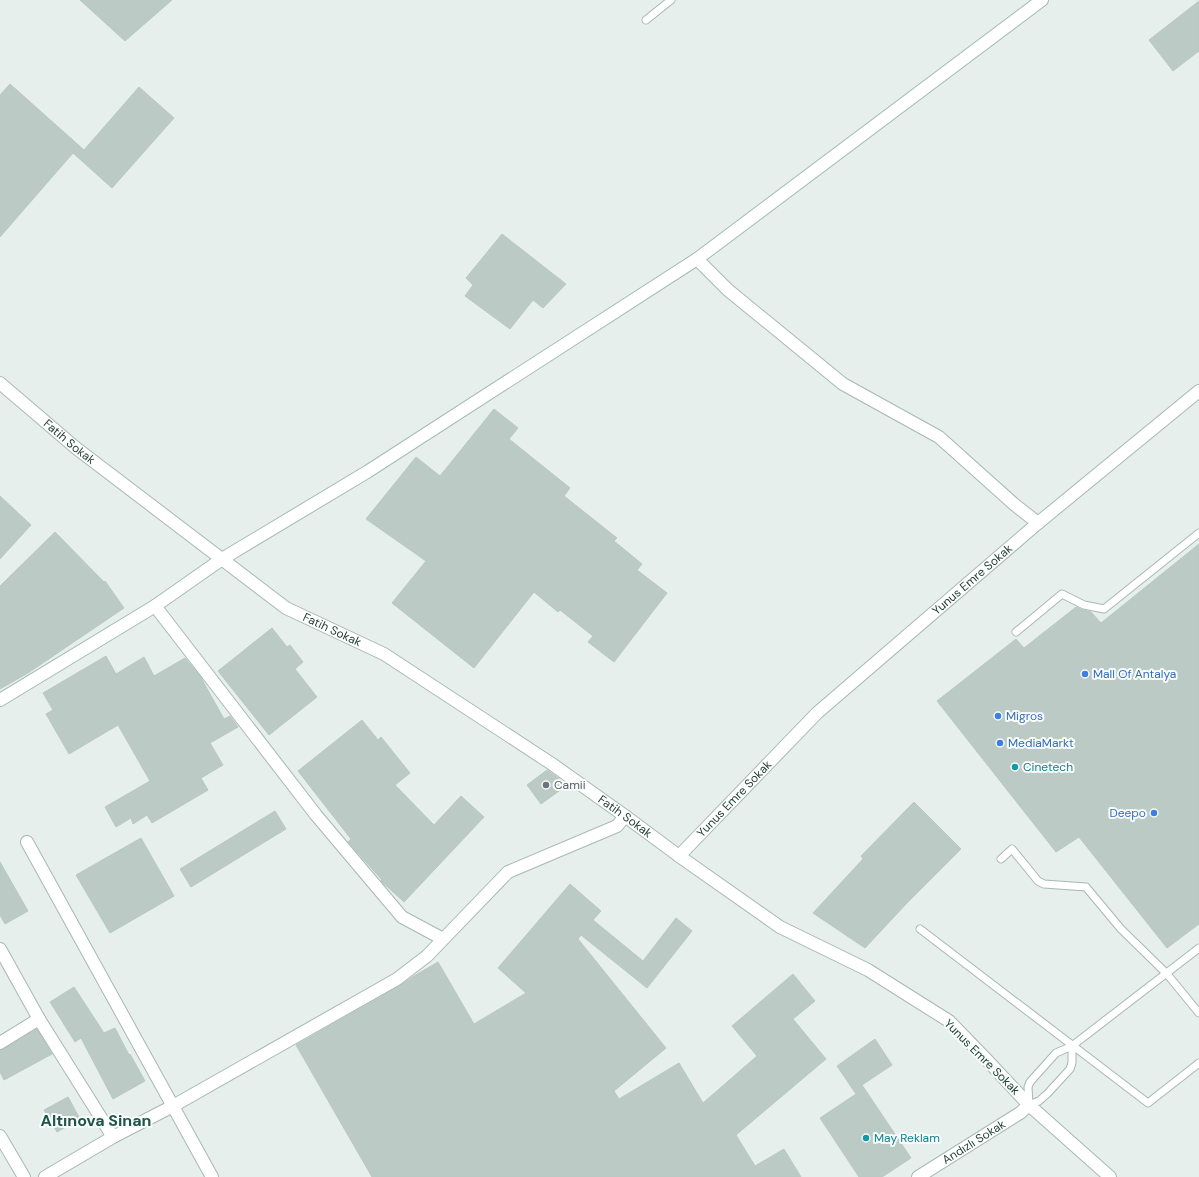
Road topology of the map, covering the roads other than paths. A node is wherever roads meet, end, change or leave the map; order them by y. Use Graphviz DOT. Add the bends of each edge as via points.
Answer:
graph roads {
  1 [pos="671,0"];
  2 [pos="1042,0"];
  3 [pos="646,20"];
  4 [pos="697,259"];
  5 [pos="0,383"];
  6 [pos="1199,391"];
  7 [pos="1038,523"];
  8 [pos="1199,533"];
  9 [pos="222,559"];
  10 [pos="155,606"];
  11 [pos="1016,632"];
  12 [pos="0,700"];
  13 [pos="625,816"];
  14 [pos="28,842"];
  15 [pos="679,856"];
  16 [pos="1001,859"];
  17 [pos="920,929"];
  18 [pos="443,939"];
  19 [pos="1199,948"];
  20 [pos="0,949"];
  21 [pos="1166,974"];
  22 [pos="1199,1013"];
  23 [pos="39,1019"];
  24 [pos="0,1043"];
  25 [pos="1072,1046"];
  26 [pos="1199,1063"];
  27 [pos="1029,1105"];
  28 [pos="173,1106"];
  29 [pos="0,1136"];
  30 [pos="113,1137"];
  31 [pos="24,1177"];
  32 [pos="45,1177"];
  33 [pos="212,1177"];
  34 [pos="918,1177"];
  35 [pos="1110,1177"];
  1 -- 3 [label="lane"];
  2 -- 4 [label="street"];
  4 -- 7 [label="street" via="728,290 843,384 939,437"];
  4 -- 9 [label="street" via="367,472"];
  5 -- 9 [label="street, Fatih Sokak" via="76,448"];
  6 -- 7 [label="street, Yunus Emre Sokak"];
  7 -- 15 [label="street, Yunus Emre Sokak" via="817,713"];
  8 -- 11 [label="lane" via="1104,610 1084,605 1062,594"];
  9 -- 10 [label="street"];
  9 -- 13 [label="street, Fatih Sokak" via="286,608 384,654 552,764"];
  10 -- 12 [label="street"];
  10 -- 18 [label="street" via="316,815 402,917"];
  13 -- 15 [label="street, Fatih Sokak"];
  13 -- 18 [label="street" via="617,826 508,872"];
  14 -- 28 [label="street"];
  15 -- 27 [label="street, Yunus Emre Sokak" via="780,927 868,970 949,1021"];
  16 -- 21 [label="lane" via="1012,849 1038,881 1044,884 1086,887 1121,929"];
  17 -- 25 [label="lane"];
  18 -- 28 [label="street" via="427,956 397,979"];
  19 -- 21 [label="lane"];
  20 -- 23 [label="street"];
  21 -- 22 [label="lane"];
  21 -- 25 [label="lane"];
  23 -- 24 [label="street"];
  23 -- 30 [label="street"];
  25 -- 26 [label="lane" via="1148,1103"];
  25 -- 27 [label="lane" via="1070,1069 1039,1101"];
  25 -- 27 [label="lane" via="1056,1053 1030,1082"];
  27 -- 34 [label="street, Andızlı Sokak"];
  27 -- 35 [label="street, Yunus Emre Sokak"];
  28 -- 30 [label="street"];
  28 -- 33 [label="street"];
  29 -- 31 [label="street"];
  30 -- 32 [label="street"];
}
